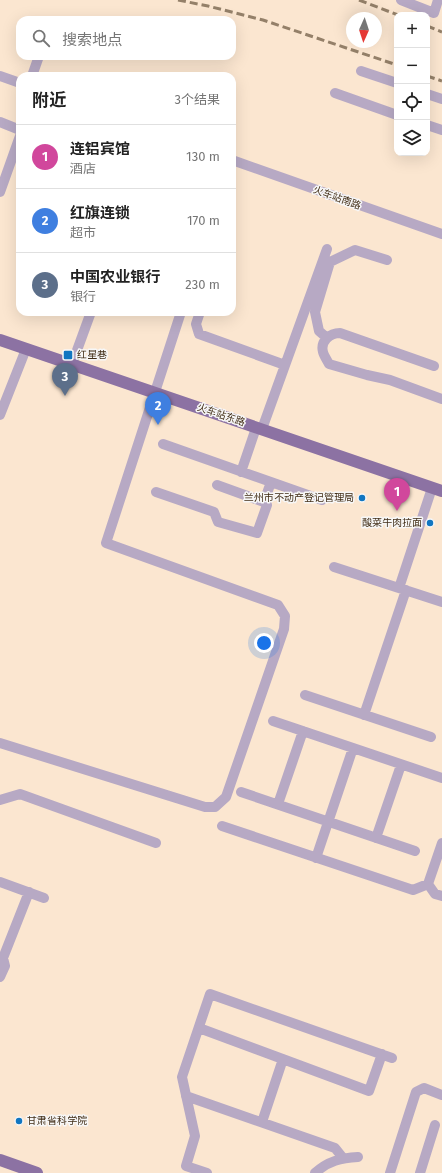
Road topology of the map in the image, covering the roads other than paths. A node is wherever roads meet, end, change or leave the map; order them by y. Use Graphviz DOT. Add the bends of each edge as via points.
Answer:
graph roads {
  1 [pos="401,0"];
  2 [pos="438,0"];
  3 [pos="38,60"];
  4 [pos="362,71"];
  5 [pos="33,72"];
  6 [pos="0,76"];
  7 [pos="16,82"];
  8 [pos="394,82"];
  9 [pos="335,93"];
  10 [pos="430,95"];
  11 [pos="442,99"];
  12 [pos="394,114"];
  13 [pos="0,122"];
  14 [pos="430,126"];
  15 [pos="16,128"];
  16 [pos="442,130"];
  17 [pos="16,147"];
  18 [pos="236,161"];
  19 [pos="0,192"];
  20 [pos="442,234"];
  21 [pos="327,249"];
  22 [pos="387,260"];
  23 [pos="90,316"];
  24 [pos="180,316"];
  25 [pos="199,316"];
  26 [pos="327,338"];
  27 [pos="0,340"];
  28 [pos="26,349"];
  29 [pos="72,364"];
  30 [pos="285,365"];
  31 [pos="434,366"];
  32 [pos="155,393"];
  33 [pos="442,399"];
  34 [pos="0,415"];
  35 [pos="259,428"];
  36 [pos="163,444"];
  37 [pos="241,472"];
  38 [pos="271,482"];
  39 [pos="217,485"];
  40 [pos="437,490"];
  41 [pos="156,492"];
  42 [pos="322,500"];
  43 [pos="264,502"];
  44 [pos="334,567"];
  45 [pos="402,589"];
  46 [pos="442,602"];
  47 [pos="305,695"];
  48 [pos="364,715"];
  49 [pos="273,721"];
  50 [pos="303,731"];
  51 [pos="431,737"];
  52 [pos="0,743"];
  53 [pos="353,748"];
  54 [pos="401,765"];
  55 [pos="442,778"];
  56 [pos="241,792"];
  57 [pos="0,800"];
  58 [pos="278,804"];
  59 [pos="328,821"];
  60 [pos="222,826"];
  61 [pos="376,838"];
  62 [pos="156,843"];
  63 [pos="442,843"];
  64 [pos="415,851"];
  65 [pos="316,858"];
  66 [pos="0,882"];
  67 [pos="428,884"];
  68 [pos="29,892"];
  69 [pos="442,896"];
  70 [pos="44,898"];
  71 [pos="0,977"];
  72 [pos="199,1028"];
  73 [pos="283,1059"];
  74 [pos="442,1094"];
  75 [pos="186,1096"];
  76 [pos="262,1122"];
  77 [pos="435,1125"];
  78 [pos="358,1157"];
  79 [pos="343,1158"];
  80 [pos="0,1160"];
  81 [pos="21,1170"];
  82 [pos="37,1173"];
  83 [pos="207,1173"];
  84 [pos="315,1173"];
  85 [pos="390,1173"];
  86 [pos="420,1173"];
  1 -- 2 [label="street" via="434,13"];
  3 -- 5 [label="street"];
  4 -- 8 [label="street"];
  6 -- 7 [label="street"];
  9 -- 12 [label="street"];
  10 -- 11 [label="street"];
  13 -- 15 [label="street"];
  14 -- 16 [label="street"];
  17 -- 19 [label="street"];
  18 -- 20 [label="street, 火车站南路"];
  21 -- 30 [label="street"];
  22 -- 26 [label="street" via="356,250 330,262 315,312 319,331"];
  23 -- 29 [label="street"];
  24 -- 32 [label="street"];
  25 -- 30 [label="street" via="196,324 199,334"];
  26 -- 31 [label="street" via="334,333 340,333"];
  26 -- 33 [label="street" via="322,346 330,364 390,380"];
  27 -- 28 [label="main road, 火车站东路"];
  28 -- 29 [label="main road, 火车站东路"];
  28 -- 34 [label="street"];
  29 -- 32 [label="main road, 火车站东路"];
  30 -- 35 [label="street"];
  32 -- 35 [label="main road, 火车站东路"];
  32 -- 52 [label="street" via="106,543 278,605 285,616 284,629 226,797 215,807 205,806"];
  35 -- 37 [label="street"];
  35 -- 40 [label="main road, 火车站东路"];
  36 -- 37 [label="street"];
  37 -- 38 [label="street"];
  38 -- 42 [label="street"];
  38 -- 43 [label="street"];
  39 -- 43 [label="street"];
  40 -- 45 [label="street"];
  41 -- 43 [label="street" via="214,512 218,522 257,533 267,505"];
  44 -- 45 [label="street"];
  45 -- 46 [label="street"];
  45 -- 48 [label="street"];
  47 -- 48 [label="street"];
  48 -- 51 [label="street"];
  49 -- 50 [label="street"];
  50 -- 53 [label="street"];
  50 -- 58 [label="street"];
  53 -- 54 [label="street"];
  53 -- 59 [label="street"];
  54 -- 55 [label="street"];
  54 -- 61 [label="street"];
  56 -- 58 [label="street"];
  57 -- 62 [label="street" via="20,794"];
  58 -- 59 [label="street"];
  59 -- 61 [label="street"];
  59 -- 65 [label="street"];
  60 -- 65 [label="street"];
  61 -- 64 [label="street"];
  63 -- 67 [label="street"];
  65 -- 67 [label="street" via="413,890"];
  66 -- 68 [label="street"];
  67 -- 69 [label="street" via="435,894"];
  68 -- 70 [label="street"];
  68 -- 71 [label="street" via="4,958 5,966"];
  72 -- 73 [label="street"];
  72 -- 73 [label="street" via="210,994 387,1056 369,1091"];
  72 -- 75 [label="street" via="182,1077"];
  73 -- 76 [label="street"];
  74 -- 85 [label="street" via="424,1088 416,1092"];
  75 -- 76 [label="street"];
  75 -- 83 [label="street" via="195,1136 186,1166"];
  76 -- 79 [label="street" via="335,1148"];
  77 -- 86 [label="street"];
  78 -- 79 [label="street"];
  79 -- 84 [label="street" via="328,1162"];
  80 -- 81 [label="main road"];
  81 -- 82 [label="main road"];
}
